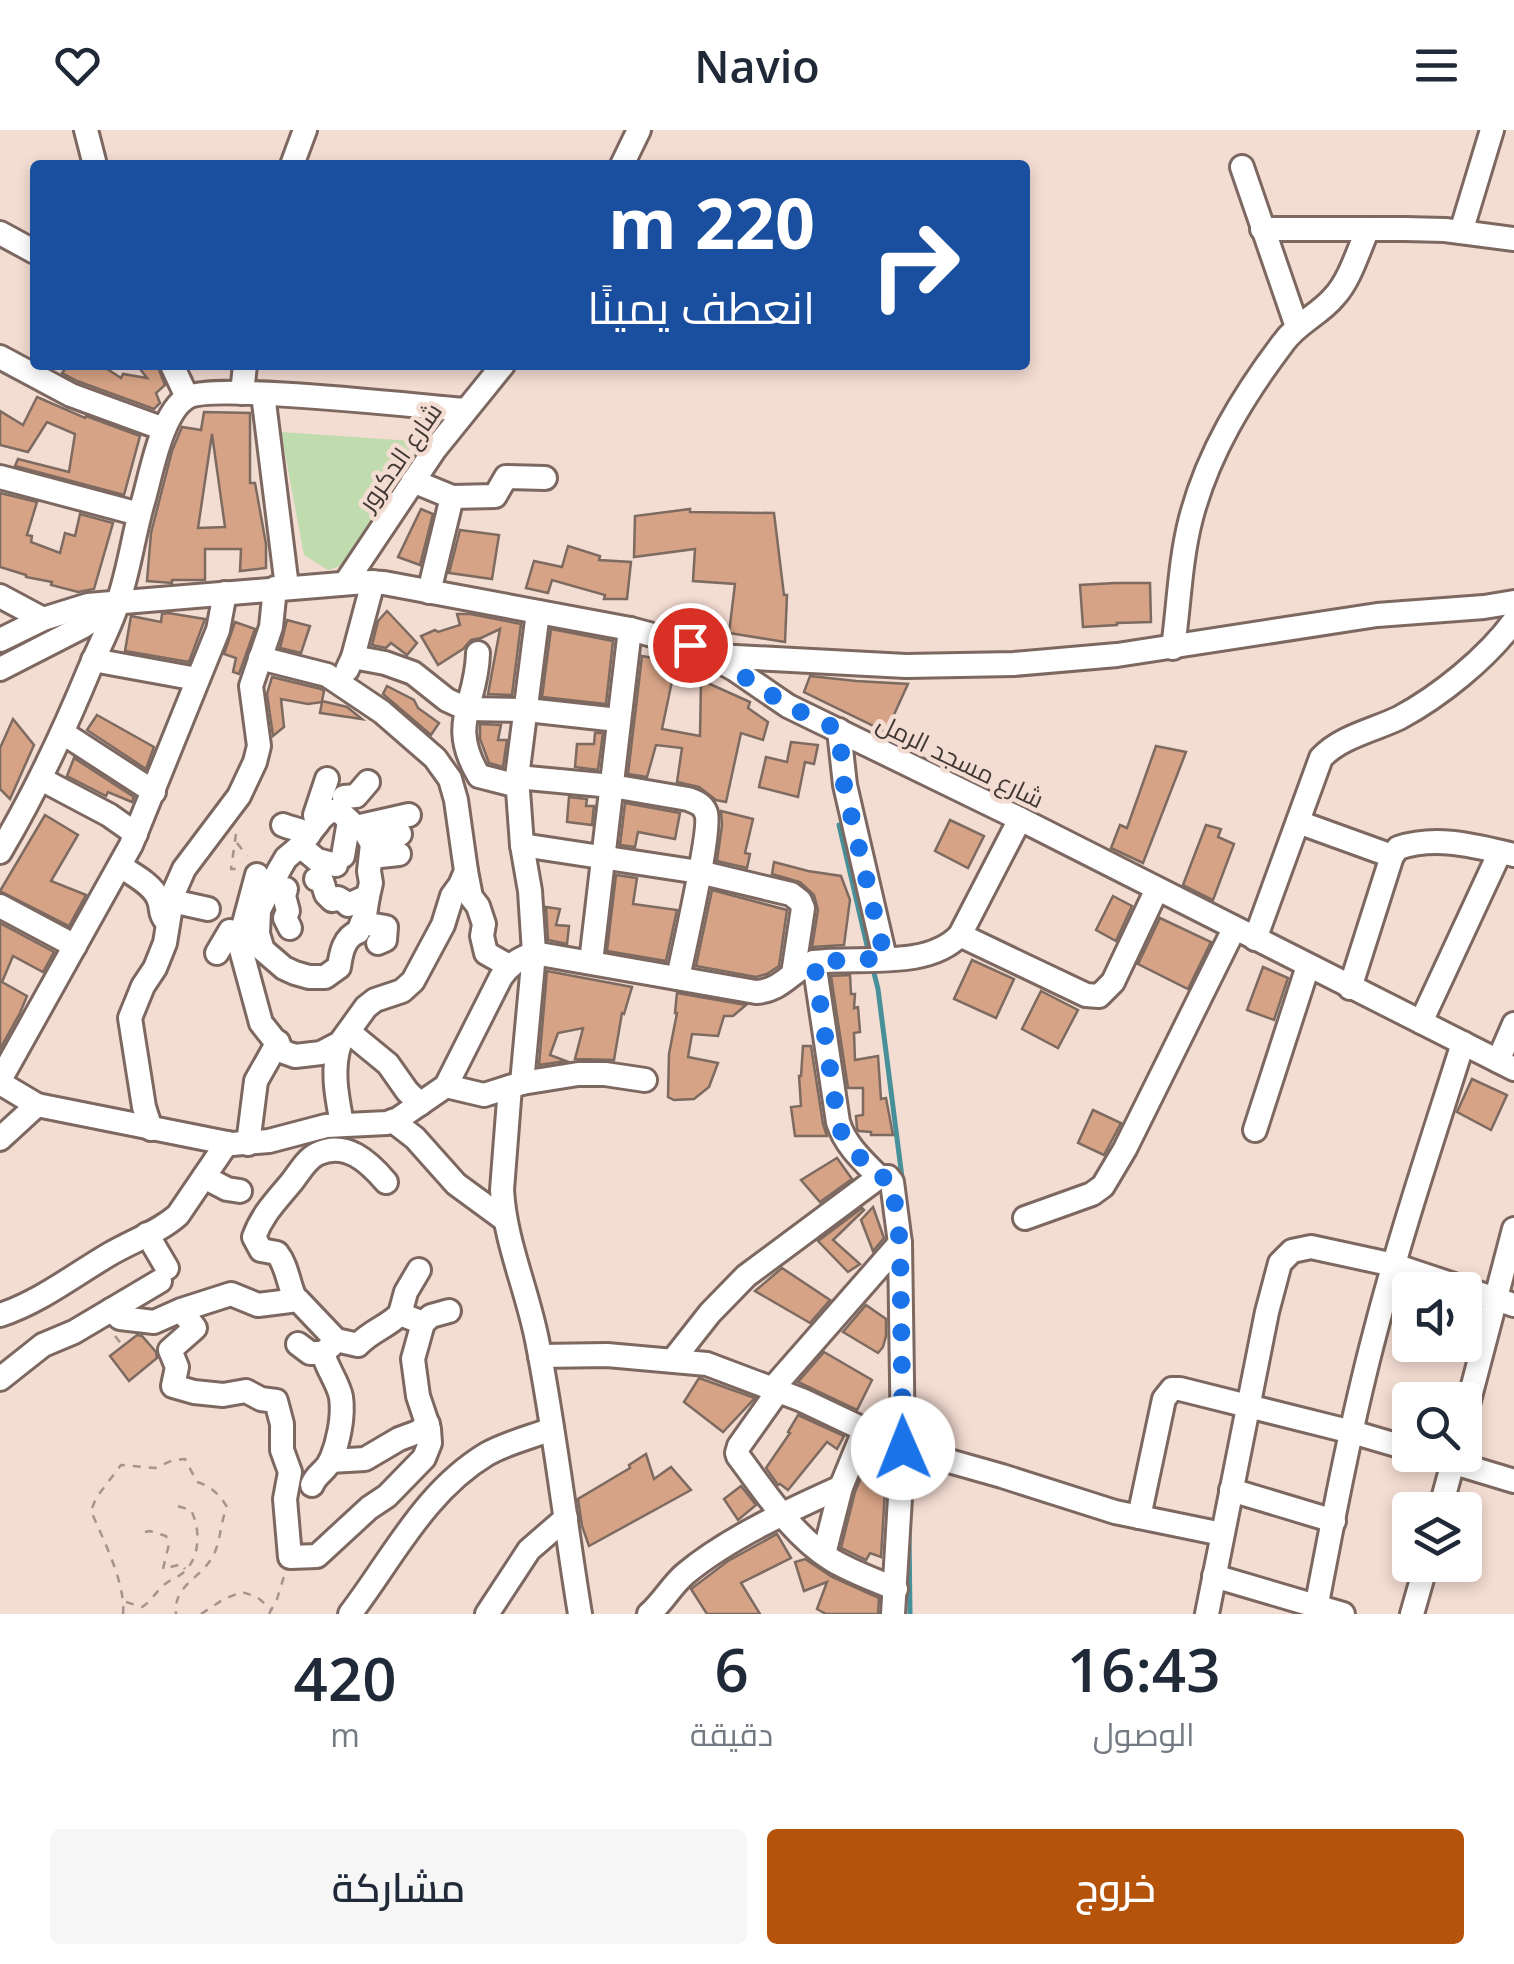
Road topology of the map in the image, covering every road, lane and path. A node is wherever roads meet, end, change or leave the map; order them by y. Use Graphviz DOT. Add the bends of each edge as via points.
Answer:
graph roads {
  1 [pos="86,130"];
  2 [pos="305,130"];
  3 [pos="639,130"];
  4 [pos="1492,130"];
  5 [pos="94,160"];
  6 [pos="294,160"];
  7 [pos="624,160"];
  8 [pos="1242,167"];
  9 [pos="1262,229"];
  10 [pos="1368,229"];
  11 [pos="0,232"];
  12 [pos="1461,232"];
  13 [pos="1514,239"];
  14 [pos="30,249"];
  15 [pos="1297,326"];
  16 [pos="0,357"];
  17 [pos="175,370"];
  18 [pos="246,370"];
  19 [pos="499,370"];
  20 [pos="253,393"];
  21 [pos="188,396"];
  22 [pos="465,410"];
  23 [pos="164,429"];
  24 [pos="0,477"];
  25 [pos="545,478"];
  26 [pos="413,482"];
  27 [pos="452,497"];
  28 [pos="139,514"];
  29 [pos="346,582"];
  30 [pos="373,582"];
  31 [pos="281,588"];
  32 [pos="429,592"];
  33 [pos="225,594"];
  34 [pos="0,596"];
  35 [pos="1514,602"];
  36 [pos="118,603"];
  37 [pos="538,612"];
  38 [pos="42,619"];
  39 [pos="1514,621"];
  40 [pos="630,629"];
  41 [pos="0,640"];
  42 [pos="1174,648"];
  43 [pos="1492,648"];
  44 [pos="478,653"];
  45 [pos="712,656"];
  46 [pos="353,657"];
  47 [pos="260,658"];
  48 [pos="1514,659"];
  49 [pos="94,660"];
  50 [pos="0,669"];
  51 [pos="330,678"];
  52 [pos="196,679"];
  53 [pos="466,709"];
  54 [pos="526,710"];
  55 [pos="618,720"];
  56 [pos="839,730"];
  57 [pos="62,734"];
  58 [pos="470,761"];
  59 [pos="446,772"];
  60 [pos="41,779"];
  61 [pos="368,782"];
  62 [pos="518,782"];
  63 [pos="612,786"];
  64 [pos="154,792"];
  65 [pos="238,799"];
  66 [pos="1020,819"];
  67 [pos="1298,822"];
  68 [pos="283,824"];
  69 [pos="355,825"];
  70 [pos="136,834"];
  71 [pos="308,836"];
  72 [pos="236,841"];
  73 [pos="522,845"];
  74 [pos="0,852"];
  75 [pos="1507,853"];
  76 [pos="603,856"];
  77 [pos="1392,856"];
  78 [pos="120,866"];
  79 [pos="254,868"];
  80 [pos="231,869"];
  81 [pos="466,870"];
  82 [pos="699,872"];
  83 [pos="316,879"];
  84 [pos="1157,889"];
  85 [pos="289,896"];
  86 [pos="0,906"];
  87 [pos="356,906"];
  88 [pos="208,909"];
  89 [pos="171,913"];
  90 [pos="230,931"];
  91 [pos="298,931"];
  92 [pos="960,934"];
  93 [pos="1244,934"];
  94 [pos="378,943"];
  95 [pos="75,946"];
  96 [pos="217,953"];
  97 [pos="534,953"];
  98 [pos="885,958"];
  99 [pos="591,962"];
  100 [pos="814,962"];
  101 [pos="508,966"];
  102 [pos="1308,966"];
  103 [pos="793,974"];
  104 [pos="678,978"];
  105 [pos="1350,988"];
  106 [pos="1420,1022"];
  107 [pos="1514,1024"];
  108 [pos="345,1037"];
  109 [pos="278,1042"];
  110 [pos="1463,1043"];
  111 [pos="1506,1065"];
  112 [pos="645,1080"];
  113 [pos="0,1082"];
  114 [pos="516,1085"];
  115 [pos="446,1086"];
  116 [pos="420,1104"];
  117 [pos="37,1105"];
  118 [pos="392,1121"];
  119 [pos="151,1129"];
  120 [pos="346,1129"];
  121 [pos="1254,1130"];
  122 [pos="0,1139"];
  123 [pos="237,1144"];
  124 [pos="204,1177"];
  125 [pos="878,1178"];
  126 [pos="386,1182"];
  127 [pos="240,1190"];
  128 [pos="1025,1218"];
  129 [pos="505,1220"];
  130 [pos="1514,1229"];
  131 [pos="146,1234"];
  132 [pos="900,1243"];
  133 [pos="1394,1265"];
  134 [pos="419,1270"];
  135 [pos="296,1300"];
  136 [pos="1504,1302"];
  137 [pos="111,1310"];
  138 [pos="182,1310"];
  139 [pos="449,1312"];
  140 [pos="400,1314"];
  141 [pos="0,1315"];
  142 [pos="423,1323"];
  143 [pos="298,1344"];
  144 [pos="330,1346"];
  145 [pos="540,1356"];
  146 [pos="673,1360"];
  147 [pos="0,1378"];
  148 [pos="1477,1382"];
  149 [pos="775,1390"];
  150 [pos="1248,1405"];
  151 [pos="428,1424"];
  152 [pos="552,1430"];
  153 [pos="864,1431"];
  154 [pos="1352,1432"];
  155 [pos="1392,1444"];
  156 [pos="903,1448"];
  157 [pos="364,1459"];
  158 [pos="330,1461"];
  159 [pos="1482,1470"];
  160 [pos="1514,1482"];
  161 [pos="312,1485"];
  162 [pos="841,1487"];
  163 [pos="1231,1490"];
  164 [pos="390,1492"];
  165 [pos="174,1506"];
  166 [pos="782,1514"];
  167 [pos="1139,1516"];
  168 [pos="566,1518"];
  169 [pos="1334,1521"];
  170 [pos="145,1532"];
  171 [pos="1222,1534"];
  172 [pos="824,1554"];
  173 [pos="290,1558"];
  174 [pos="186,1570"];
  175 [pos="1214,1576"];
  176 [pos="1421,1582"];
  177 [pos="896,1588"];
  178 [pos="124,1602"];
  179 [pos="1316,1610"];
  180 [pos="270,1612"];
  181 [pos="123,1614"];
  182 [pos="176,1614"];
  183 [pos="201,1614"];
  184 [pos="350,1614"];
  185 [pos="487,1614"];
  186 [pos="580,1614"];
  187 [pos="649,1614"];
  188 [pos="894,1614"];
  189 [pos="1207,1614"];
  190 [pos="1342,1614"];
  191 [pos="1412,1614"];
  1 -- 5 [label="street"];
  2 -- 6 [label="street"];
  3 -- 7 [label="street"];
  4 -- 12 [label="street"];
  8 -- 9 [label="street"];
  9 -- 10 [label="street"];
  9 -- 15 [label="street"];
  10 -- 12 [label="street"];
  10 -- 15 [label="street" via="1340,291"];
  11 -- 14 [label="street"];
  12 -- 13 [label="street"];
  15 -- 42 [label="street" via="1252,384 1205,476 1191,518"];
  16 -- 23 [label="street" via="71,396"];
  17 -- 21 [label="street"];
  18 -- 20 [label="street"];
  19 -- 22 [label="street, شارع الدكرور"];
  20 -- 21 [label="street"];
  20 -- 22 [label="street"];
  20 -- 31 [label="street"];
  21 -- 23 [label="street"];
  22 -- 26 [label="street, شارع الدكرور"];
  23 -- 28 [label="street"];
  24 -- 28 [label="street"];
  25 -- 27 [label="street" via="506,478 495,496"];
  26 -- 27 [label="street"];
  26 -- 29 [label="street, شارع الدكرور"];
  27 -- 32 [label="street"];
  28 -- 36 [label="street"];
  29 -- 30 [label="street, شارع مسجد الرمل"];
  29 -- 31 [label="street, شارع مسجد الرمل"];
  30 -- 32 [label="street, شارع مسجد الرمل"];
  30 -- 46 [label="street"];
  31 -- 33 [label="street, شارع مسجد الرمل"];
  31 -- 47 [label="street"];
  32 -- 37 [label="street, شارع مسجد الرمل"];
  33 -- 36 [label="street, شارع مسجد الرمل"];
  33 -- 52 [label="street"];
  34 -- 38 [label="street"];
  35 -- 42 [label="street" via="1376,615"];
  36 -- 38 [label="street, شارع مسجد الرمل"];
  36 -- 49 [label="street"];
  36 -- 50 [label="street"];
  37 -- 40 [label="street, شارع مسجد الرمل"];
  37 -- 54 [label="street"];
  38 -- 41 [label="street, شارع مسجد الرمل"];
  39 -- 43 [label="street"];
  40 -- 45 [label="street, شارع مسجد الرمل"];
  40 -- 55 [label="street"];
  42 -- 45 [label="street" via="1014,664 906,666"];
  43 -- 48 [label="street"];
  43 -- 67 [label="street" via="1404,715 1326,753"];
  44 -- 53 [label="street"];
  45 -- 56 [label="street, شارع مسجد الرمل"];
  46 -- 51 [label="street" via="345,673"];
  46 -- 53 [label="street" via="413,673"];
  47 -- 51 [label="street"];
  47 -- 65 [label="street" via="252,702 259,746"];
  49 -- 52 [label="street"];
  49 -- 57 [label="street"];
  51 -- 59 [label="street" via="418,740"];
  52 -- 64 [label="street"];
  53 -- 54 [label="street"];
  53 -- 58 [label="street"];
  54 -- 55 [label="street"];
  54 -- 62 [label="street"];
  55 -- 63 [label="street"];
  56 -- 66 [label="street, شارع مسجد الرمل"];
  56 -- 98 [label="street" via="844,785"];
  57 -- 60 [label="street"];
  57 -- 64 [label="street"];
  58 -- 59 [label="street"];
  58 -- 62 [label="street" via="479,776"];
  59 -- 81 [label="street"];
  60 -- 70 [label="street"];
  60 -- 74 [label="street"];
  61 -- 69 [label="street" via="356,796"];
  62 -- 63 [label="street"];
  62 -- 73 [label="street"];
  63 -- 76 [label="street"];
  63 -- 82 [label="street" via="702,806 708,820"];
  64 -- 70 [label="street"];
  65 -- 72 [label="path"];
  65 -- 89 [label="street" via="184,869"];
  66 -- 84 [label="street, شارع مسجد الرمل"];
  66 -- 92 [label="street"];
  67 -- 77 [label="street"];
  67 -- 93 [label="street"];
  68 -- 71 [label="street"];
  69 -- 69 [label="street" via="402,835"];
  69 -- 71 [label="street" via="334,810"];
  69 -- 71 [label="street" via="340,860 317,860 306,850"];
  69 -- 71 [label="street" via="335,776"];
  69 -- 87 [label="street" via="371,883"];
  70 -- 78 [label="street"];
  71 -- 87 [label="street" via="286,858 259,910 264,950 284,968 325,977 339,967 346,941 358,932"];
  72 -- 79 [label="path"];
  72 -- 80 [label="path"];
  73 -- 76 [label="street"];
  73 -- 97 [label="street"];
  75 -- 77 [label="street" via="1434,841 1403,846"];
  75 -- 106 [label="street"];
  76 -- 82 [label="street"];
  76 -- 99 [label="street"];
  77 -- 105 [label="street"];
  78 -- 89 [label="street" via="158,898 160,914"];
  78 -- 95 [label="street"];
  79 -- 109 [label="street" via="240,942 261,1023"];
  81 -- 101 [label="street" via="486,953"];
  81 -- 108 [label="street" via="413,981 366,1007"];
  82 -- 103 [label="street" via="800,901"];
  82 -- 104 [label="street"];
  83 -- 87 [label="street" via="332,900"];
  84 -- 92 [label="street" via="1113,982 1099,996"];
  84 -- 93 [label="street, شارع مسجد الرمل"];
  85 -- 91 [label="street" via="285,918"];
  86 -- 95 [label="street"];
  87 -- 94 [label="street" via="386,927"];
  88 -- 89 [label="street"];
  89 -- 119 [label="street" via="166,943 130,1018"];
  90 -- 96 [label="street"];
  92 -- 98 [label="street" via="940,950"];
  93 -- 102 [label="street, شارع مسجد الرمل"];
  93 -- 128 [label="street" via="1103,1186"];
  95 -- 113 [label="street"];
  97 -- 99 [label="street"];
  97 -- 101 [label="street"];
  97 -- 114 [label="street"];
  98 -- 100 [label="street"];
  99 -- 104 [label="street"];
  100 -- 103 [label="street"];
  100 -- 125 [label="street" via="838,1122"];
  101 -- 115 [label="street"];
  102 -- 105 [label="street, شارع مسجد الرمل"];
  102 -- 121 [label="street"];
  103 -- 104 [label="street" via="756,992"];
  105 -- 106 [label="street, شارع مسجد الرمل"];
  106 -- 110 [label="street, شارع مسجد الرمل"];
  107 -- 111 [label="street"];
  108 -- 109 [label="street" via="321,1054 295,1056"];
  108 -- 116 [label="street" via="388,1064"];
  108 -- 120 [label="street" via="334,1076"];
  109 -- 123 [label="street" via="256,1081"];
  110 -- 111 [label="street, شارع مسجد الرمل"];
  110 -- 133 [label="street"];
  112 -- 114 [label="street" via="578,1074"];
  113 -- 117 [label="street"];
  114 -- 115 [label="street" via="480,1095"];
  114 -- 129 [label="street" via="502,1190"];
  115 -- 116 [label="street"];
  116 -- 118 [label="street"];
  117 -- 119 [label="street"];
  117 -- 122 [label="street"];
  118 -- 120 [label="street"];
  118 -- 129 [label="street" via="456,1184"];
  119 -- 123 [label="street"];
  120 -- 123 [label="street"];
  123 -- 124 [label="street"];
  124 -- 127 [label="street"];
  124 -- 131 [label="street" via="178,1216"];
  125 -- 132 [label="street" via="892,1182"];
  125 -- 146 [label="street" via="746,1276"];
  126 -- 135 [label="street" via="354,1152 330,1151 306,1163 269,1206 254,1237 261,1250 278,1253"];
  129 -- 145 [label="street"];
  130 -- 136 [label="street"];
  131 -- 137 [label="street" via="163,1274"];
  131 -- 141 [label="street"];
  132 -- 149 [label="street"];
  132 -- 156 [label="street"];
  133 -- 136 [label="street"];
  133 -- 150 [label="street" via="1310,1247 1285,1257"];
  133 -- 154 [label="street"];
  134 -- 140 [label="street"];
  135 -- 138 [label="street" via="258,1305 231,1294"];
  135 -- 144 [label="street" via="320,1321"];
  136 -- 148 [label="street"];
  137 -- 138 [label="street" via="120,1318 154,1322"];
  137 -- 147 [label="street" via="84,1334 43,1345"];
  138 -- 173 [label="street" via="195,1328 170,1350 177,1368 173,1386 223,1395 246,1391 276,1402 290,1472"];
  139 -- 142 [label="street"];
  140 -- 142 [label="street"];
  140 -- 144 [label="street" via="358,1346"];
  142 -- 151 [label="street" via="412,1359"];
  143 -- 144 [label="street" via="310,1352"];
  144 -- 158 [label="street" via="327,1370 341,1398"];
  145 -- 146 [label="street"];
  145 -- 152 [label="street"];
  146 -- 149 [label="street" via="707,1364"];
  149 -- 153 [label="street"];
  149 -- 166 [label="street" via="737,1453"];
  150 -- 154 [label="street"];
  150 -- 163 [label="street"];
  150 -- 167 [label="street" via="1180,1389 1167,1393"];
  151 -- 157 [label="street"];
  151 -- 164 [label="street" via="424,1458"];
  152 -- 168 [label="street"];
  152 -- 184 [label="street" via="489,1453 455,1478 426,1507"];
  153 -- 156 [label="street"];
  153 -- 162 [label="street"];
  154 -- 155 [label="street"];
  154 -- 169 [label="street"];
  156 -- 167 [label="street"];
  156 -- 177 [label="street"];
  157 -- 158 [label="street"];
  157 -- 164 [label="street"];
  158 -- 161 [label="street"];
  159 -- 160 [label="street"];
  162 -- 166 [label="street"];
  162 -- 172 [label="street"];
  163 -- 169 [label="street"];
  163 -- 171 [label="street"];
  164 -- 173 [label="street" via="317,1556"];
  165 -- 174 [label="path" via="190,1510 197,1522 198,1541"];
  166 -- 172 [label="street"];
  166 -- 187 [label="street" via="694,1567"];
  167 -- 171 [label="street"];
  168 -- 185 [label="street" via="530,1550"];
  168 -- 186 [label="street"];
  169 -- 179 [label="street"];
  170 -- 174 [label="path" via="166,1536 163,1569 182,1564"];
  171 -- 175 [label="street"];
  172 -- 177 [label="street"];
  173 -- 180 [label="path"];
  174 -- 178 [label="path" via="149,1604"];
  175 -- 179 [label="street"];
  175 -- 189 [label="street"];
  176 -- 191 [label="street"];
  177 -- 188 [label="street"];
  178 -- 181 [label="path"];
  178 -- 182 [label="path" via="91,1511 96,1498 121,1466 155,1468 185,1459 197,1482 227,1507 214,1554 183,1585"];
  179 -- 190 [label="street"];
  180 -- 183 [label="path" via="258,1597 242,1592"];
}
